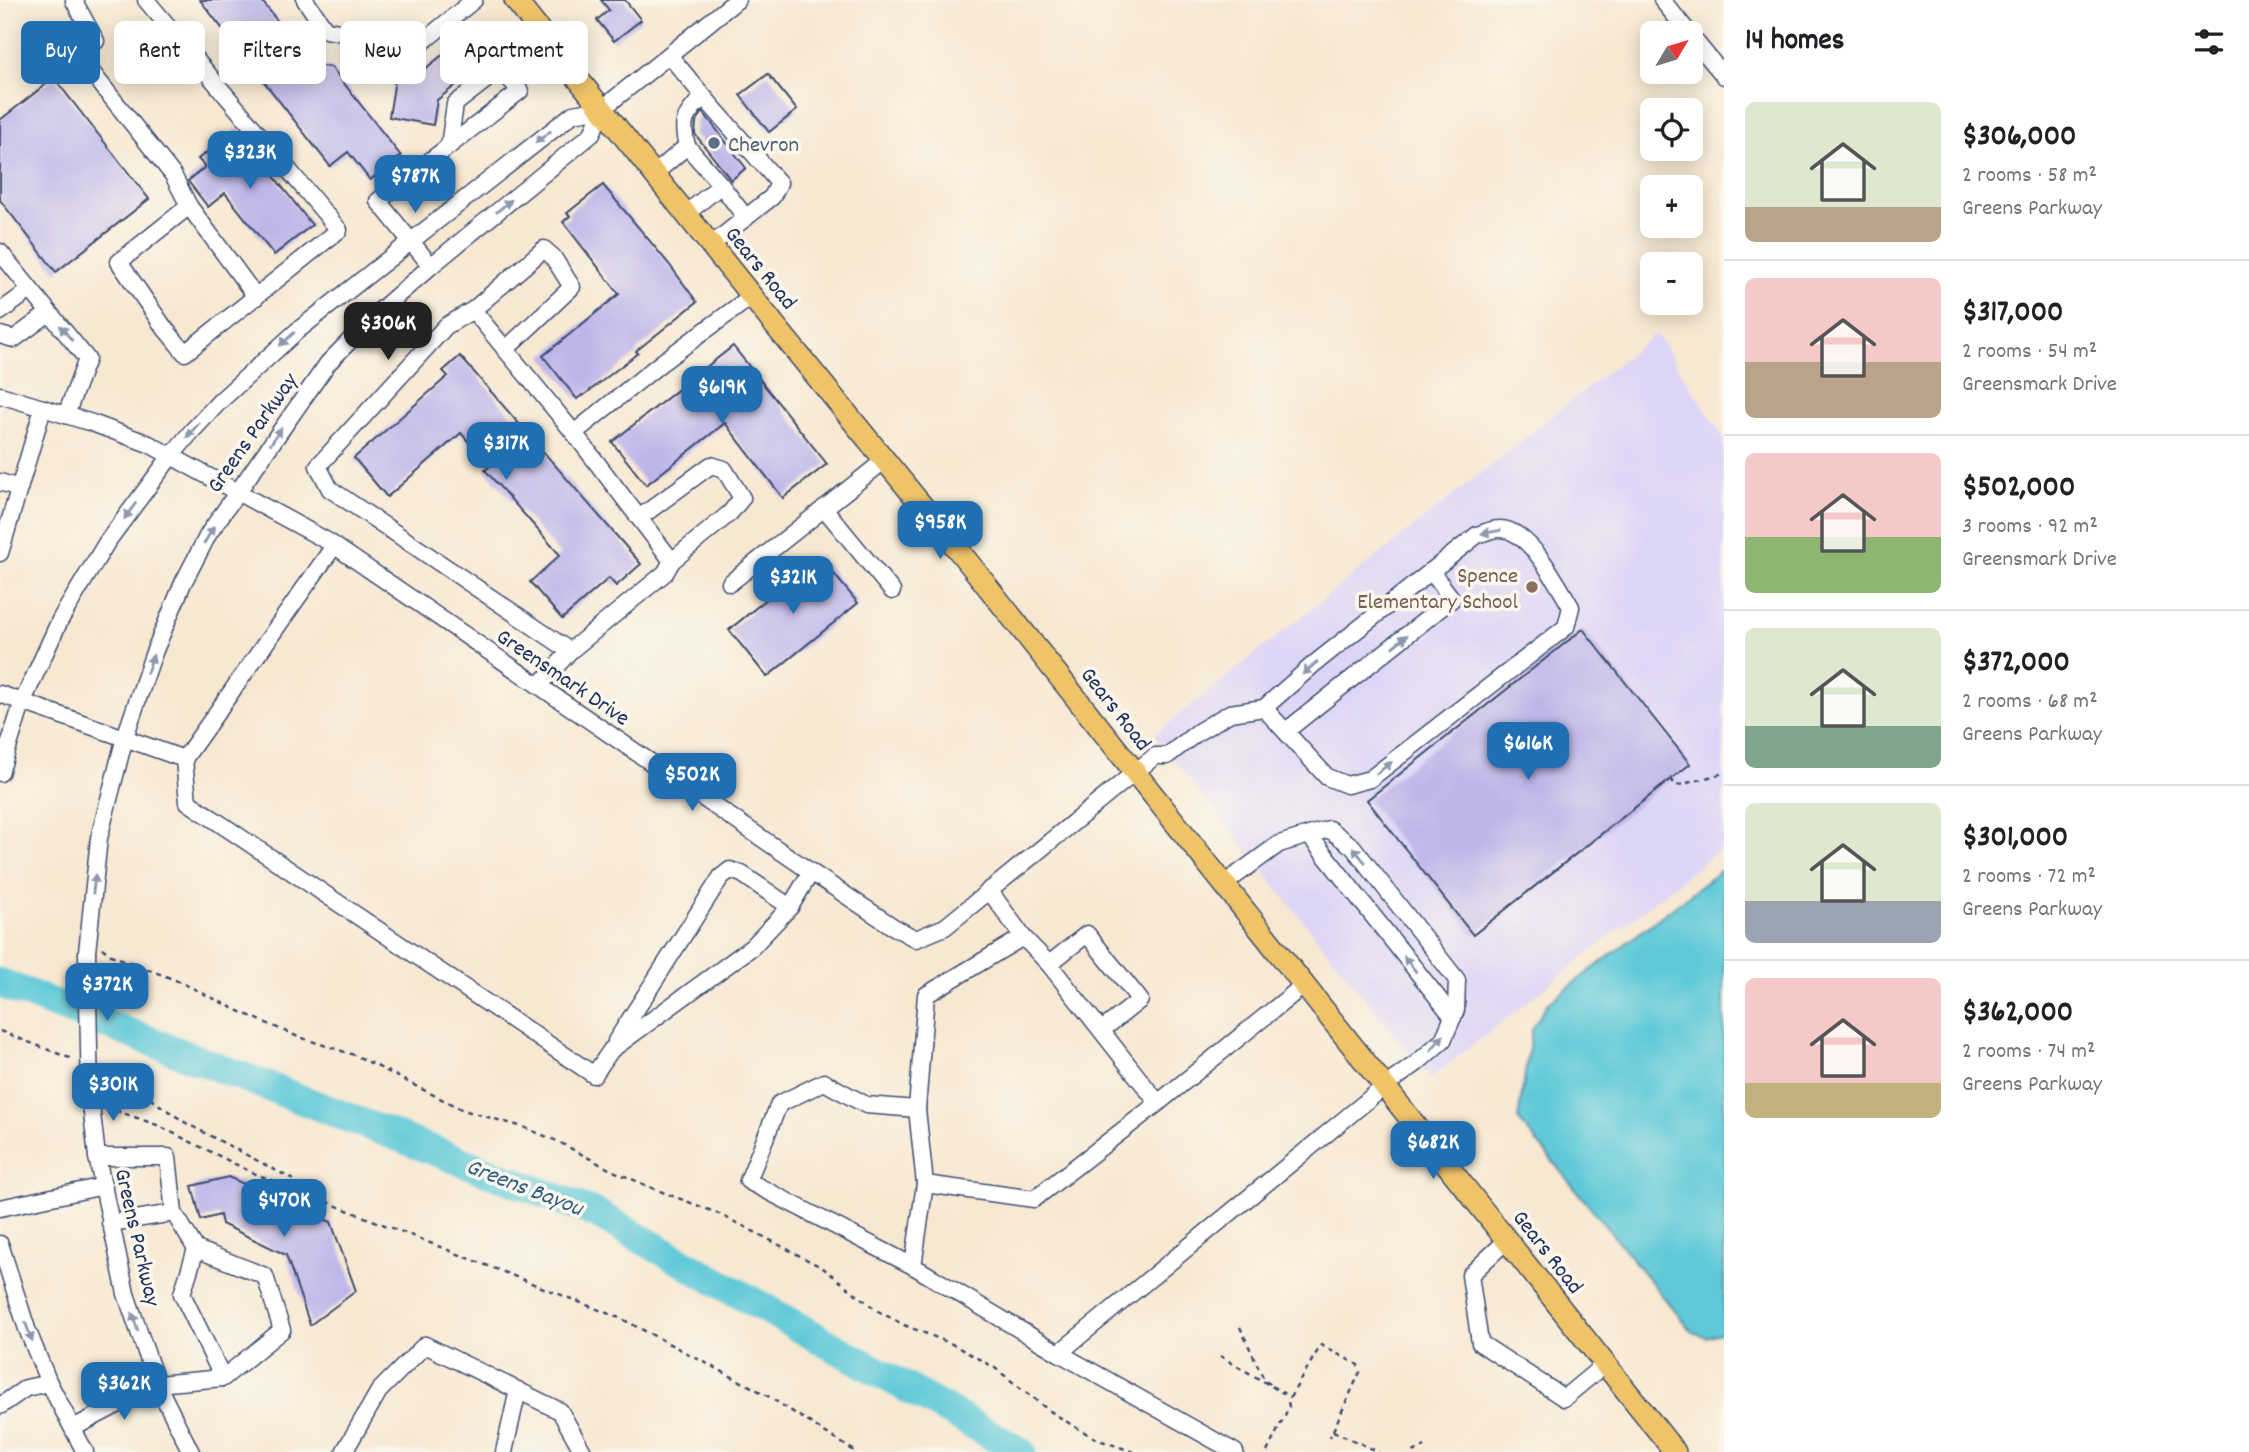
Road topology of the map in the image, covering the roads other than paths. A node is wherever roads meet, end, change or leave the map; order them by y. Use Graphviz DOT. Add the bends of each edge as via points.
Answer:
graph roads {
  1 [pos="74,0"];
  2 [pos="146,0"];
  3 [pos="305,0"];
  4 [pos="474,0"];
  5 [pos="737,0"];
  6 [pos="1662,0"];
  7 [pos="523,3"];
  8 [pos="534,21"];
  9 [pos="1679,21"];
  10 [pos="1703,50"];
  11 [pos="669,55"];
  12 [pos="1724,76"];
  13 [pos="481,84"];
  14 [pos="514,84"];
  15 [pos="582,84"];
  16 [pos="703,96"];
  17 [pos="602,109"];
  18 [pos="449,146"];
  19 [pos="688,146"];
  20 [pos="654,174"];
  21 [pos="721,186"];
  22 [pos="188,206"];
  23 [pos="686,214"];
  24 [pos="746,218"];
  25 [pos="411,241"];
  26 [pos="711,245"];
  27 [pos="1,256"];
  28 [pos="431,266"];
  29 [pos="30,290"];
  30 [pos="752,296"];
  31 [pos="256,297"];
  32 [pos="473,310"];
  33 [pos="0,312"];
  34 [pos="50,313"];
  35 [pos="0,335"];
  36 [pos="505,350"];
  37 [pos="0,395"];
  38 [pos="43,408"];
  39 [pos="66,415"];
  40 [pos="574,433"];
  41 [pos="171,456"];
  42 [pos="885,460"];
  43 [pos="0,482"];
  44 [pos="19,488"];
  45 [pos="237,492"];
  46 [pos="824,508"];
  47 [pos="639,518"];
  48 [pos="4,525"];
  49 [pos="334,546"];
  50 [pos="0,553"];
  51 [pos="671,561"];
  52 [pos="1431,571"];
  53 [pos="730,583"];
  54 [pos="892,591"];
  55 [pos="570,651"];
  56 [pos="539,686"];
  57 [pos="0,694"];
  58 [pos="23,701"];
  59 [pos="1264,708"];
  60 [pos="1286,731"];
  61 [pos="125,737"];
  62 [pos="184,759"];
  63 [pos="1135,772"];
  64 [pos="0,773"];
  65 [pos="1309,835"];
  66 [pos="811,872"];
  67 [pos="1224,884"];
  68 [pos="989,890"];
  69 [pos="790,907"];
  70 [pos="1023,937"];
  71 [pos="1049,964"];
  72 [pos="1304,985"];
  73 [pos="1452,1017"];
  74 [pos="1102,1030"];
  75 [pos="611,1050"];
  76 [pos="1385,1086"];
  77 [pos="1158,1103"];
  78 [pos="917,1109"];
  79 [pos="97,1157"];
  80 [pos="925,1184"];
  81 [pos="104,1186"];
  82 [pos="0,1208"];
  83 [pos="174,1213"];
  84 [pos="110,1223"];
  85 [pos="1507,1240"];
  86 [pos="0,1244"];
  87 [pos="196,1250"];
  88 [pos="913,1266"];
  89 [pos="1059,1353"];
  90 [pos="1605,1364"];
  91 [pos="223,1378"];
  92 [pos="50,1383"];
  93 [pos="157,1384"];
  94 [pos="518,1390"];
  95 [pos="0,1406"];
  96 [pos="73,1428"];
  97 [pos="85,1452"];
  98 [pos="191,1452"];
  99 [pos="344,1452"];
  100 [pos="504,1452"];
  101 [pos="583,1452"];
  102 [pos="1235,1452"];
  103 [pos="1675,1452"];
  1 -- 22 [label="street" via="96,41 78,55 173,175"];
  2 -- 31 [label="street" via="339,230"];
  3 -- 4 [label="street" via="326,30 419,45"];
  5 -- 11 [label="street"];
  6 -- 9 [label="street"];
  7 -- 8 [label="main road, Gears Road"];
  10 -- 12 [label="street"];
  11 -- 16 [label="street"];
  11 -- 17 [label="street"];
  13 -- 18 [label="street" via="455,104"];
  14 -- 18 [label="street" via="520,91"];
  15 -- 17 [label="main road, Gears Road"];
  16 -- 19 [label="street" via="684,118"];
  16 -- 24 [label="street" via="779,183 772,197"];
  17 -- 20 [label="main road, Gears Road"];
  17 -- 25 [label="street, Greens Parkway, one-way" via="573,114"];
  28 -- 17 [label="street, Greens Parkway, one-way" via="592,134"];
  18 -- 25 [label="street" via="378,201"];
  19 -- 20 [label="street"];
  19 -- 21 [label="street"];
  20 -- 23 [label="main road, Gears Road"];
  21 -- 23 [label="street"];
  21 -- 24 [label="street"];
  22 -- 31 [label="street"];
  22 -- 31 [label="street" via="119,262 163,326 185,353"];
  23 -- 26 [label="main road, Gears Road"];
  24 -- 26 [label="street"];
  25 -- 28 [label="street"];
  25 -- 41 [label="street, Greens Parkway, one-way" via="297,331 220,401"];
  26 -- 30 [label="main road, Gears Road"];
  27 -- 29 [label="street"];
  45 -- 28 [label="street, Greens Parkway, one-way" via="328,363"];
  29 -- 33 [label="street"];
  29 -- 34 [label="street"];
  30 -- 40 [label="street"];
  30 -- 42 [label="main road, Gears Road"];
  32 -- 36 [label="street"];
  32 -- 36 [label="street" via="544,249 553,257 572,287"];
  32 -- 55 [label="street" via="446,326 318,466 330,489"];
  34 -- 35 [label="street" via="14,339"];
  39 -- 34 [label="street, one-way" via="87,359"];
  36 -- 40 [label="street"];
  37 -- 38 [label="street, Greensmark Drive"];
  38 -- 39 [label="street, Greensmark Drive"];
  38 -- 44 [label="street"];
  39 -- 41 [label="street, Greensmark Drive"];
  40 -- 47 [label="street"];
  41 -- 45 [label="street, Greensmark Drive"];
  41 -- 58 [label="street, Greens Parkway, one-way" via="107,542 60,620"];
  42 -- 46 [label="street"];
  42 -- 63 [label="main road, Gears Road"];
  43 -- 44 [label="street"];
  44 -- 48 [label="street"];
  45 -- 49 [label="street, Greensmark Drive"];
  61 -- 45 [label="street, Greens Parkway, one-way" via="183,583"];
  46 -- 53 [label="street"];
  46 -- 54 [label="street"];
  47 -- 51 [label="street"];
  47 -- 51 [label="street" via="711,465 724,469 742,498"];
  48 -- 50 [label="street"];
  49 -- 56 [label="street, Greensmark Drive"];
  49 -- 62 [label="street"];
  51 -- 55 [label="street" via="664,573"];
  52 -- 59 [label="street, one-way"];
  60 -- 52 [label="street, one-way" via="1452,599"];
  60 -- 52 [label="street, one-way" via="1327,776 1347,785 1370,779 1566,627 1572,607 1546,564 1522,538 1500,529 1477,535"];
  55 -- 56 [label="street"];
  56 -- 66 [label="street, Greensmark Drive"];
  57 -- 58 [label="street"];
  58 -- 61 [label="street"];
  58 -- 64 [label="street, Greens Parkway"];
  59 -- 60 [label="street"];
  59 -- 63 [label="street, Greensmark Drive" via="1230,713"];
  61 -- 62 [label="street"];
  79 -- 61 [label="street, Greens Parkway, one-way, bridge" via="91,1100 88,944 99,838"];
  62 -- 75 [label="street" via="188,802 594,1074"];
  63 -- 67 [label="main road, Gears Road"];
  63 -- 68 [label="street, Greensmark Drive"];
  65 -- 67 [label="street" via="1279,844"];
  73 -- 65 [label="street, one-way"];
  73 -- 65 [label="street, one-way" via="1457,981 1353,847 1329,829"];
  66 -- 68 [label="street, Greensmark Drive" via="916,939 945,927"];
  66 -- 69 [label="street"];
  67 -- 72 [label="main road, Gears Road"];
  68 -- 70 [label="street"];
  69 -- 75 [label="street" via="752,947"];
  69 -- 75 [label="street" via="742,874 730,870 721,877"];
  70 -- 71 [label="street"];
  70 -- 78 [label="street" via="926,995"];
  71 -- 74 [label="street"];
  71 -- 74 [label="street" via="1087,934 1140,1000"];
  72 -- 76 [label="main road, Gears Road"];
  72 -- 77 [label="street"];
  76 -- 73 [label="street, one-way" via="1443,1040"];
  74 -- 77 [label="street"];
  76 -- 85 [label="main road, Gears Road"];
  76 -- 89 [label="street"];
  77 -- 80 [label="street" via="1034,1199"];
  78 -- 80 [label="street"];
  78 -- 88 [label="street" via="866,1105 824,1082 779,1104 748,1181"];
  79 -- 81 [label="street, Greens Parkway"];
  79 -- 83 [label="street" via="169,1157"];
  80 -- 88 [label="street"];
  81 -- 82 [label="street"];
  81 -- 84 [label="street, Greens Parkway"];
  83 -- 84 [label="street"];
  83 -- 87 [label="street"];
  93 -- 84 [label="street, Greens Parkway, one-way" via="126,1294"];
  85 -- 90 [label="main road, Gears Road"];
  85 -- 90 [label="street" via="1470,1275 1480,1343 1564,1398"];
  86 -- 92 [label="street, one-way"];
  87 -- 91 [label="street" via="182,1294"];
  87 -- 91 [label="street" via="265,1276 282,1330"];
  88 -- 89 [label="street"];
  89 -- 102 [label="street"];
  90 -- 103 [label="main road, Gears Road"];
  91 -- 93 [label="street"];
  92 -- 95 [label="street" via="26,1388"];
  92 -- 96 [label="street"];
  93 -- 96 [label="street"];
  93 -- 98 [label="street, Greens Parkway"];
  94 -- 99 [label="street" via="425,1345 379,1391"];
  94 -- 100 [label="street"];
  94 -- 101 [label="street" via="560,1411"];
  96 -- 97 [label="street"];
}
